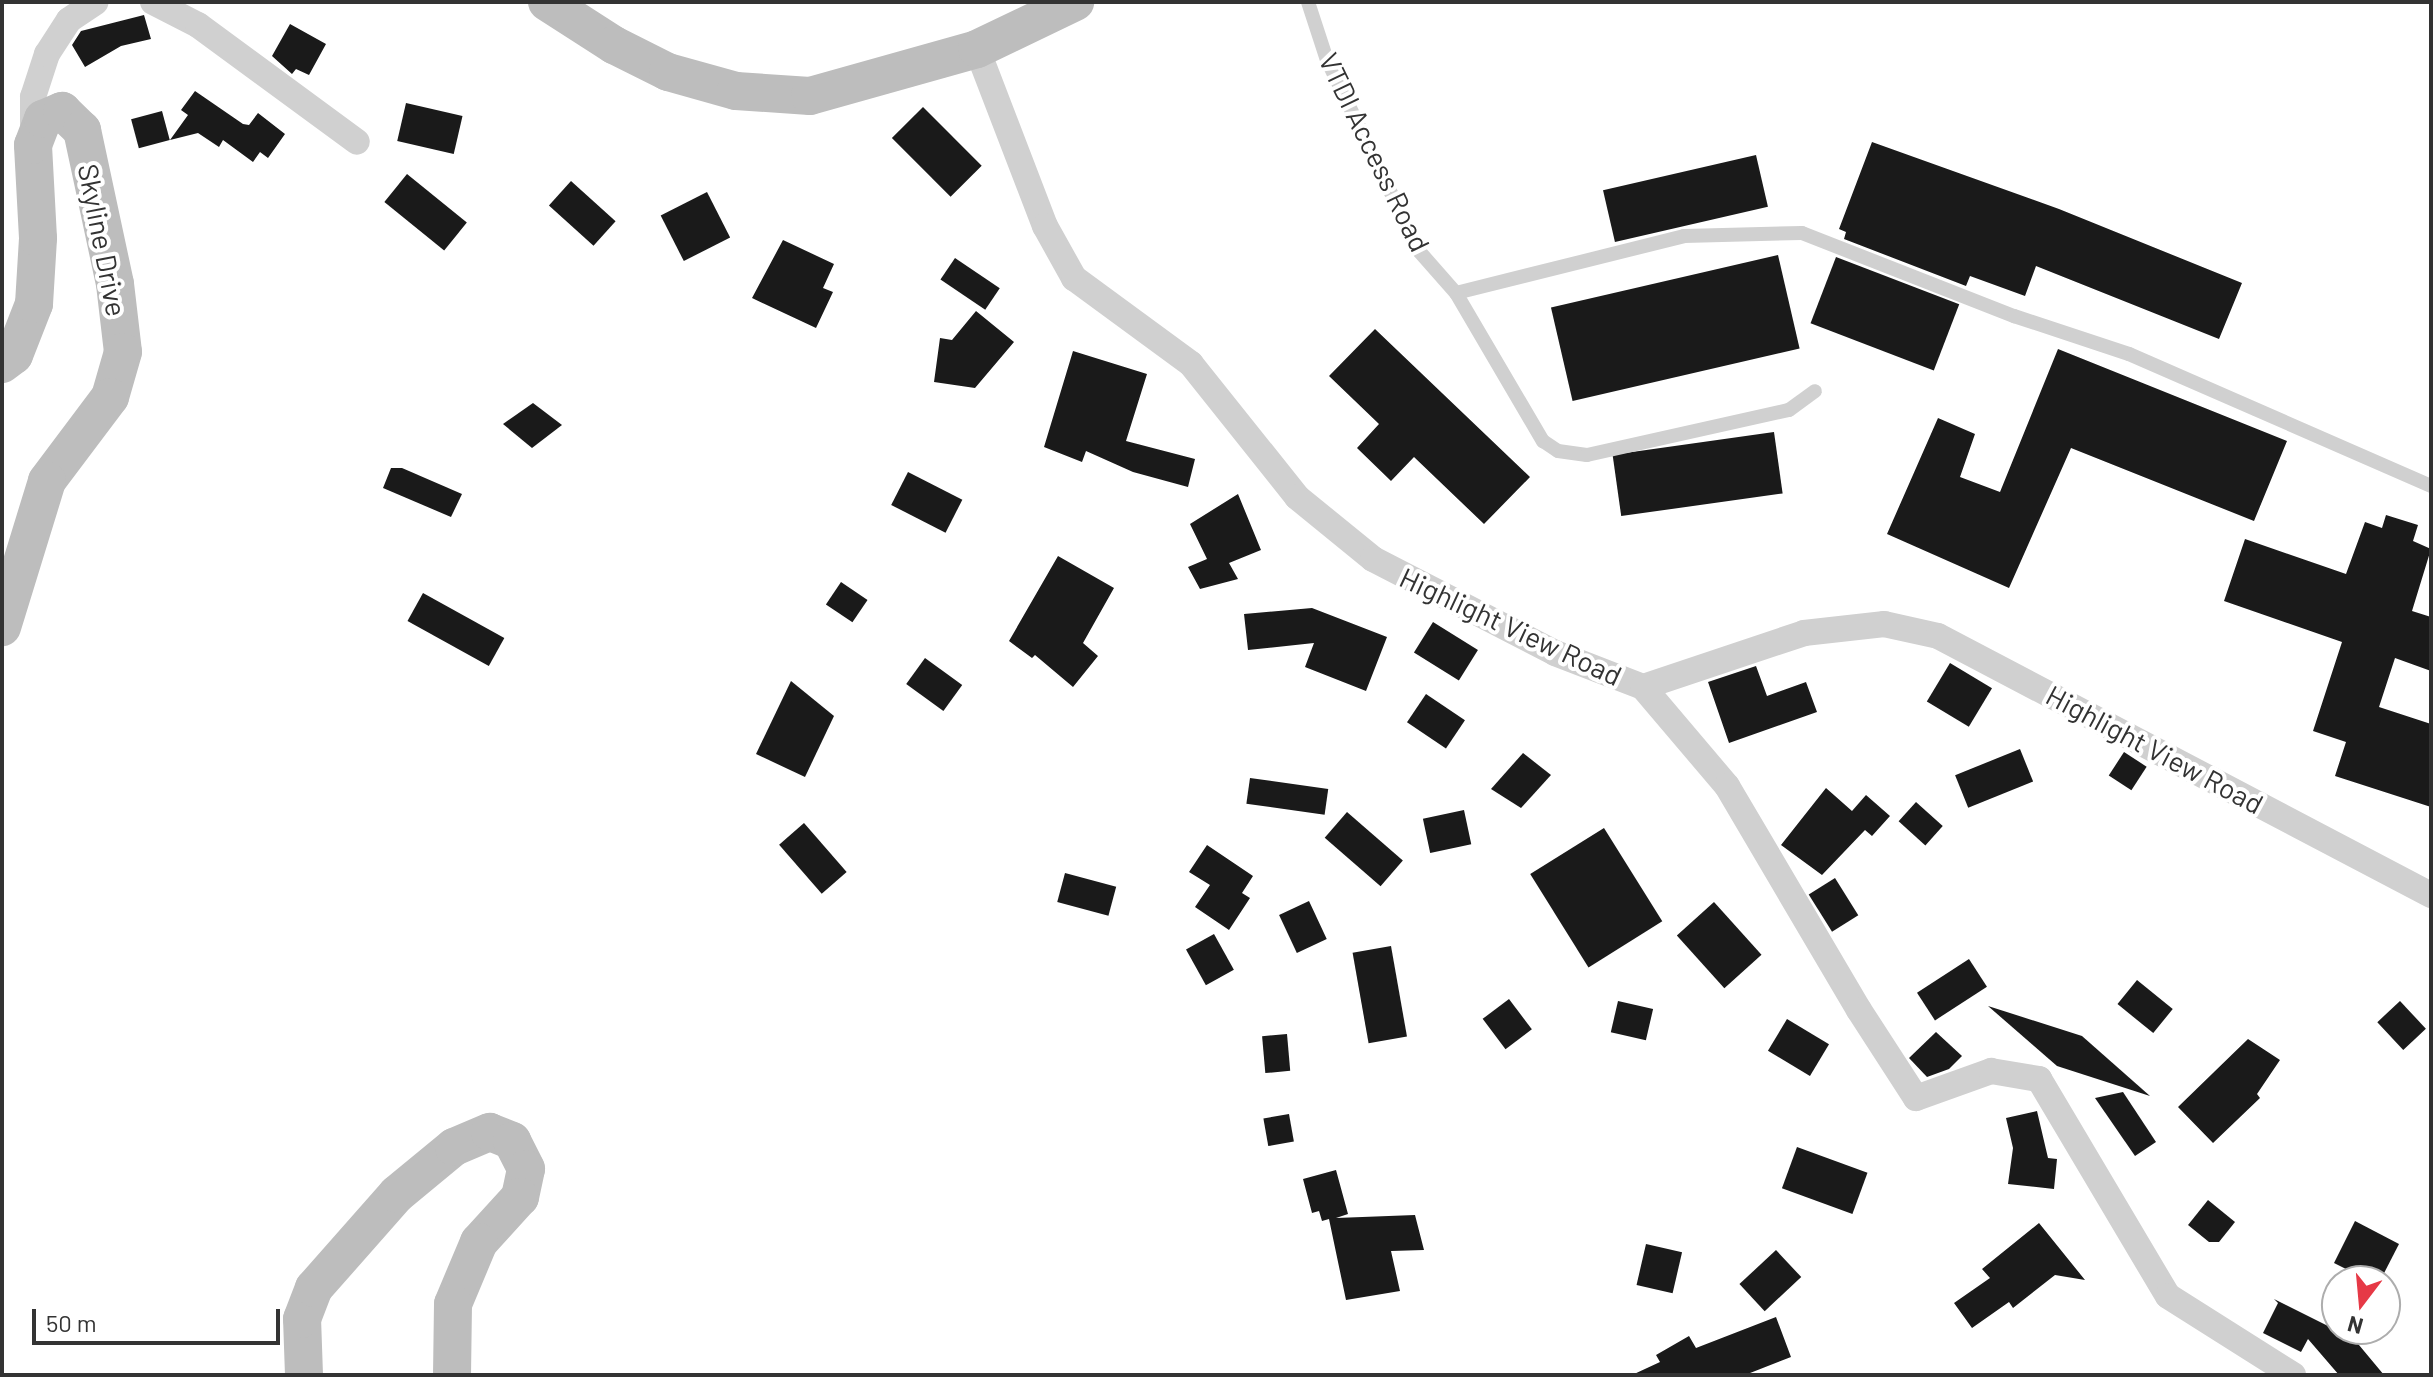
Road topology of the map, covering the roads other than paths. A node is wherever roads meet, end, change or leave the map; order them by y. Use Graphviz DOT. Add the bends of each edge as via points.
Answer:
graph roads {
  1 [pos="96,2"];
  2 [pos="153,2"];
  3 [pos="547,2"];
  4 [pos="1075,2"];
  5 [pos="1308,2"];
  6 [pos="977,49"];
  7 [pos="357,142"];
  8 [pos="33,145"];
  9 [pos="1456,293"];
  10 [pos="2,364"];
  11 [pos="1815,391"];
  12 [pos="2431,486"];
  13 [pos="2,627"];
  14 [pos="1643,687"];
  15 [pos="2431,895"];
  16 [pos="304,1375"];
  17 [pos="452,1375"];
  18 [pos="2293,1375"];
  1 -- 8 [label="street" via="69,20 47,54 33,97"];
  2 -- 7 [label="street" via="198,25"];
  3 -- 6 [label="street" via="668,72 736,91 810,96"];
  4 -- 6 [label="street"];
  5 -- 9 [label="lane, VTDI Access Road" via="1327,60 1419,251"];
  6 -- 14 [label="street, Highlight View Road" via="1045,226 1074,278 1191,364 1297,497 1373,559 1555,653"];
  8 -- 10 [label="street, Skyline Drive" via="38,238 34,304 14,355"];
  8 -- 13 [label="street, Skyline Drive" via="43,119 62,111 82,130 115,284 123,352 110,397 47,481"];
  9 -- 11 [label="lane, VTDI Access Road" via="1543,441 1571,455 1789,410"];
  9 -- 12 [label="lane" via="1684,236 1802,233 2014,316 2129,354"];
  14 -- 15 [label="street, Highlight View Road" via="1804,633 1884,624 1938,636"];
  14 -- 18 [label="street" via="1727,786 1916,1098 1991,1071 2039,1079 2168,1296"];
  16 -- 17 [label="street" via="302,1319 314,1288 397,1194 454,1147 490,1132 512,1141 526,1169 520,1197 479,1242 453,1304"];
}
